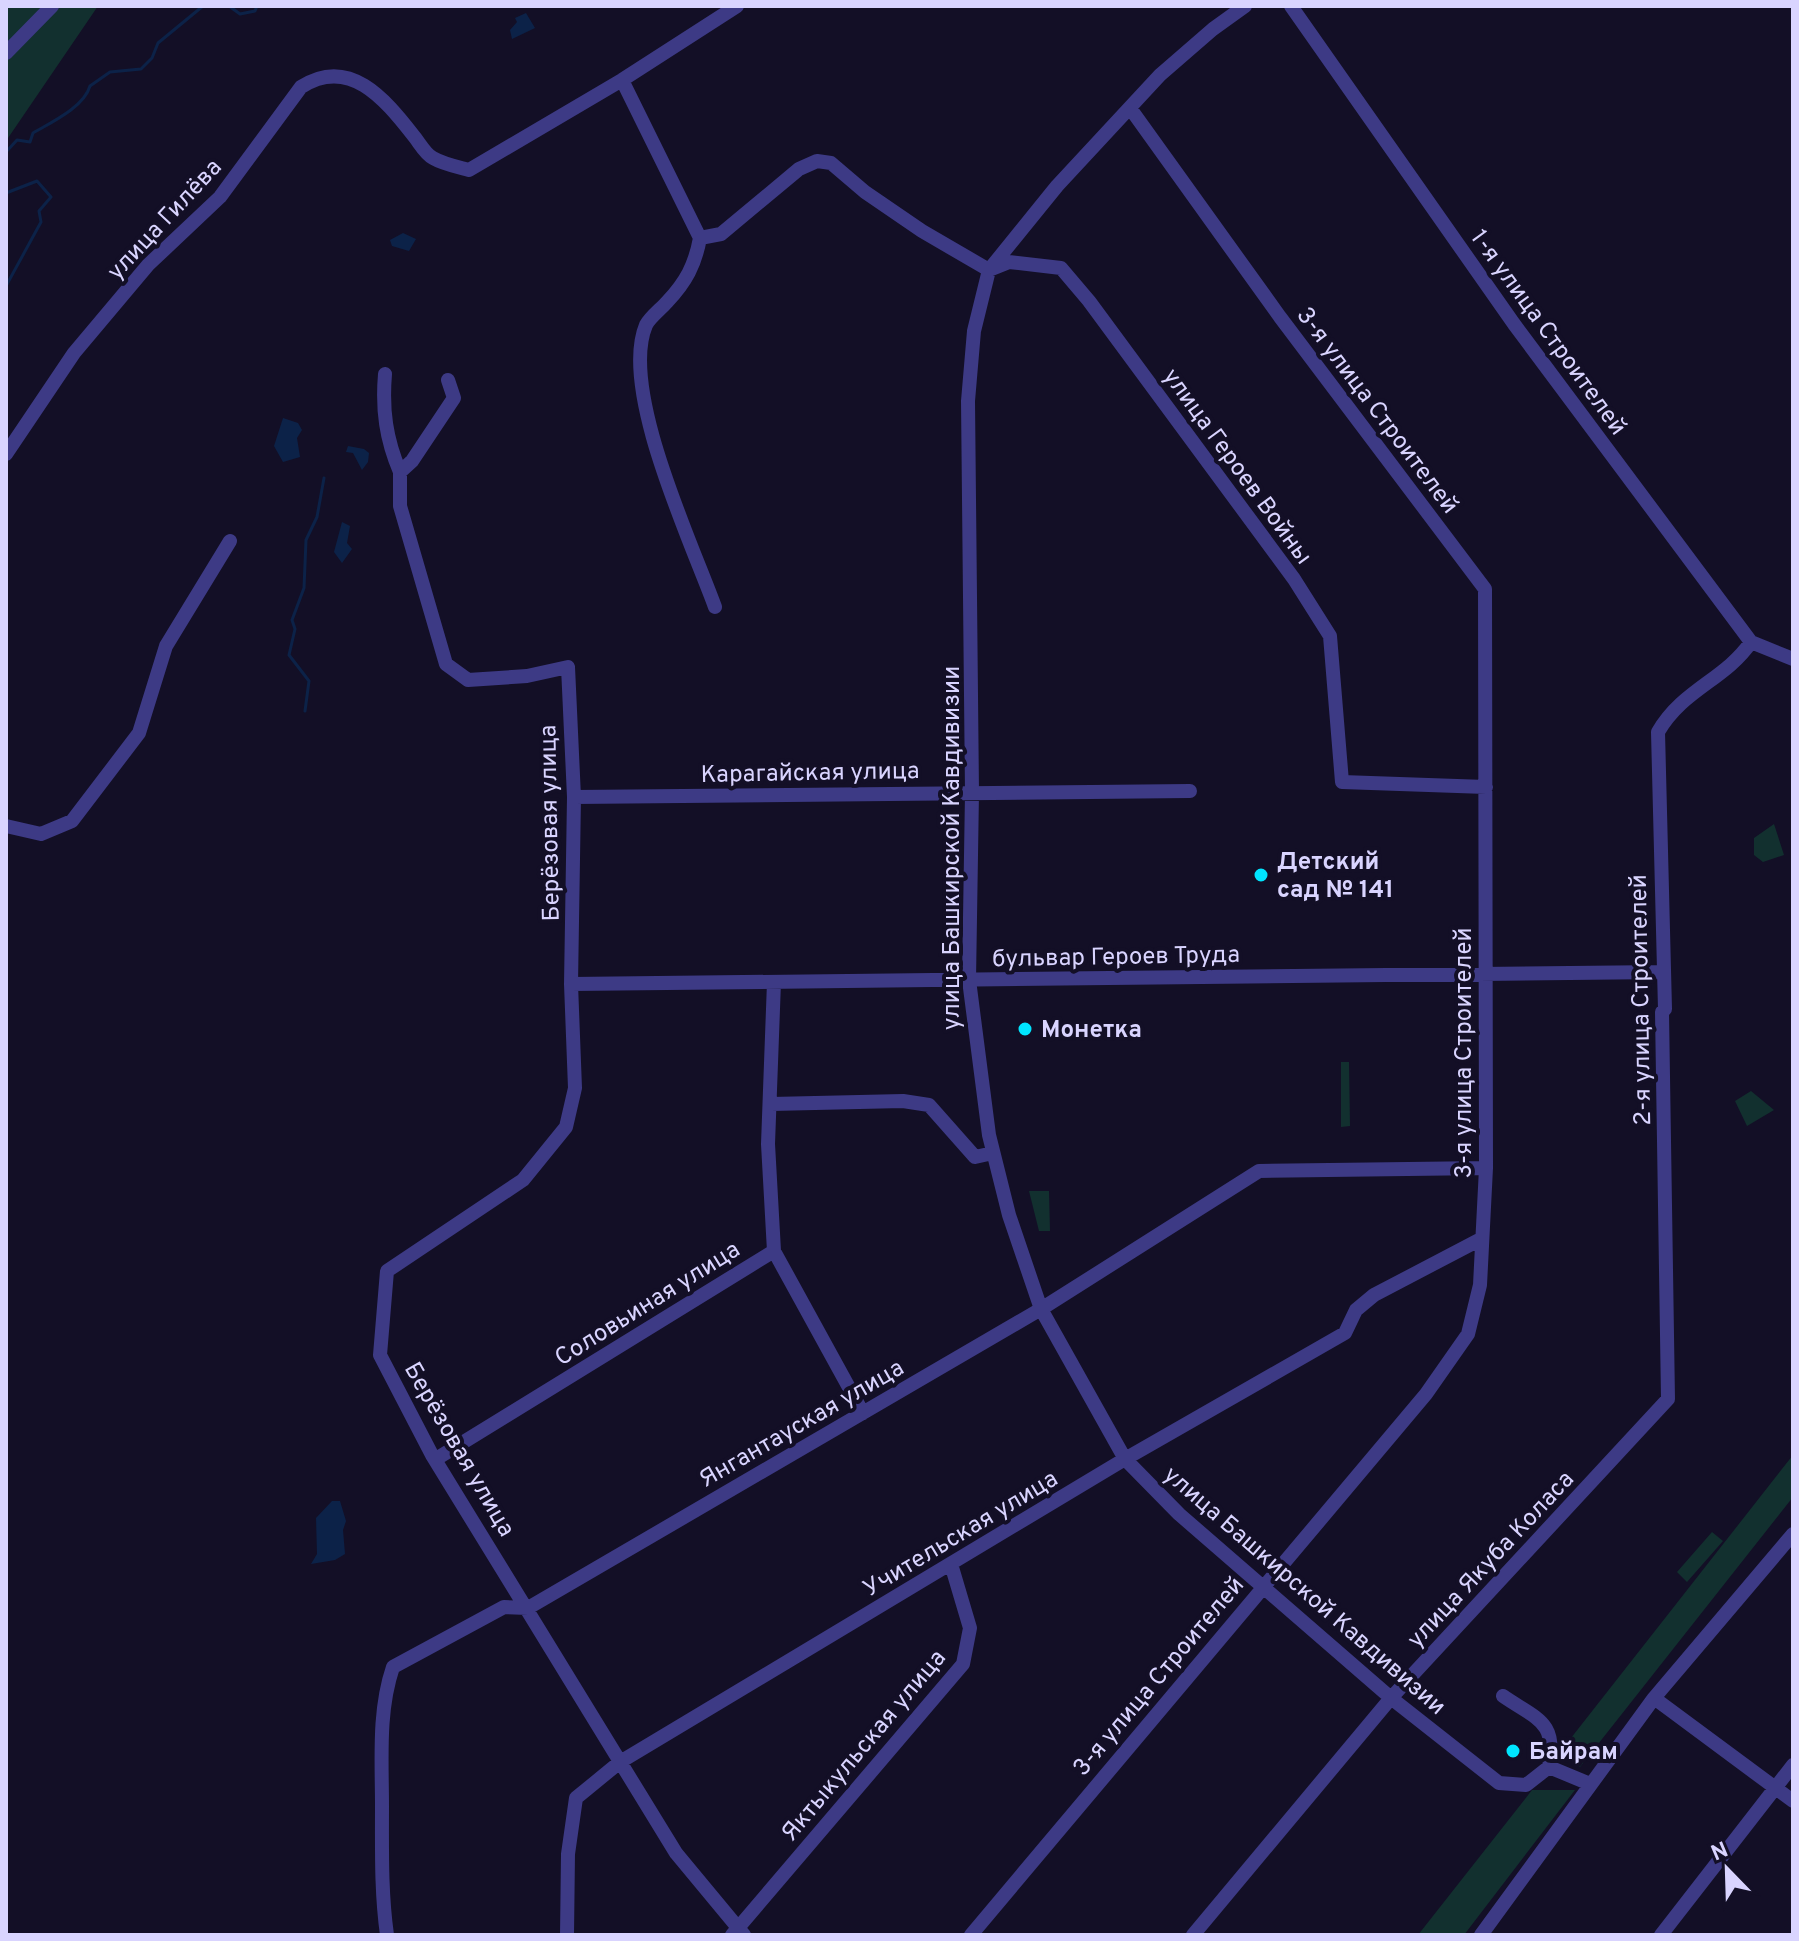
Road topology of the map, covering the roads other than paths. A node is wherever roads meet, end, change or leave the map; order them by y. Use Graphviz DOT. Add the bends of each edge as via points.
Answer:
graph roads {
  1 [pos="52,6"];
  2 [pos="737,6"];
  3 [pos="1245,6"];
  4 [pos="1291,6"];
  5 [pos="6,53"];
  6 [pos="622,80"];
  7 [pos="1130,108"];
  8 [pos="700,238"];
  9 [pos="989,270"];
  10 [pos="385,374"];
  11 [pos="448,380"];
  12 [pos="6,454"];
  13 [pos="400,472"];
  14 [pos="230,541"];
  15 [pos="715,607"];
  16 [pos="1751,642"];
  17 [pos="1793,659"];
  18 [pos="1486,787"];
  19 [pos="1190,791"];
  20 [pos="972,793"];
  21 [pos="574,797"];
  22 [pos="6,826"];
  23 [pos="1661,972"];
  24 [pos="1486,974"];
  25 [pos="969,980"];
  26 [pos="774,982"];
  27 [pos="571,984"];
  28 [pos="771,1104"];
  29 [pos="993,1153"];
  30 [pos="1486,1168"];
  31 [pos="1481,1239"];
  32 [pos="774,1251"];
  33 [pos="1041,1309"];
  34 [pos="1668,1399"];
  35 [pos="863,1413"];
  36 [pos="436,1459"];
  37 [pos="1125,1459"];
  38 [pos="1793,1534"];
  39 [pos="951,1564"];
  40 [pos="1261,1586"];
  41 [pos="528,1608"];
  42 [pos="1503,1696"];
  43 [pos="1391,1698"];
  44 [pos="1654,1698"];
  45 [pos="620,1762"];
  46 [pos="1793,1765"];
  47 [pos="1549,1767"];
  48 [pos="1590,1784"];
  49 [pos="1776,1788"];
  50 [pos="1793,1801"];
  51 [pos="738,1933"];
  52 [pos="1486,1933"];
  53 [pos="1663,1934"];
  54 [pos="387,1935"];
  55 [pos="567,1935"];
  56 [pos="971,1935"];
  57 [pos="1193,1935"];
  1 -- 5 [label="street"];
  2 -- 6 [label="street, улица Гилёва"];
  3 -- 7 [label="street, улица Башкирской Кавдивизии" via="1170,66"];
  4 -- 16 [label="street, 1-я улица Строителей" via="1514,324"];
  6 -- 8 [label="street"];
  6 -- 12 [label="street, улица Гилёва" via="469,170 432,158 395,113 358,80 318,76 301,87 220,197 148,265 74,353"];
  7 -- 9 [label="street, улица Башкирской Кавдивизии"];
  7 -- 18 [label="street, 3-я улица Строителей" via="1485,589"];
  8 -- 9 [label="street" via="721,234 799,169 817,161 831,163 922,231"];
  8 -- 15 [label="street" via="694,266 647,323 642,396"];
  9 -- 18 [label="street, улица Героев Войны" via="1009,262 1061,268 1294,579 1330,636 1342,782"];
  9 -- 20 [label="street, улица Башкирской Кавдивизии" via="974,331 968,401"];
  10 -- 13 [label="street" via="382,408"];
  11 -- 13 [label="street" via="454,398"];
  13 -- 21 [label="street, Берёзовая улица" via="400,506 446,664 468,680 568,667"];
  14 -- 22 [label="street" via="166,646 139,733 72,821 41,834"];
  16 -- 17 [label="street"];
  16 -- 23 [label="street, 2-я улица Строителей" via="1742,656 1671,710 1658,732"];
  18 -- 24 [label="street, 3-я улица Строителей"];
  19 -- 20 [label="street, Карагайская улица"];
  20 -- 21 [label="street, Карагайская улица"];
  20 -- 25 [label="street, улица Башкирской Кавдивизии"];
  21 -- 27 [label="street, Берёзовая улица"];
  23 -- 24 [label="street, бульвар Героев Труда"];
  23 -- 34 [label="street, 2-я улица Строителей"];
  24 -- 25 [label="street, бульвар Героев Труда"];
  24 -- 30 [label="street, 3-я улица Строителей"];
  25 -- 26 [label="street, бульвар Героев Труда"];
  25 -- 29 [label="street, улица Башкирской Кавдивизии"];
  26 -- 27 [label="street, бульвар Героев Труда"];
  26 -- 28 [label="street, Соловьиная улица"];
  27 -- 36 [label="street, Берёзовая улица" via="575,1088 566,1127 523,1180 387,1271 380,1355"];
  28 -- 29 [label="street" via="929,1105 975,1157"];
  28 -- 32 [label="street, Соловьиная улица"];
  29 -- 33 [label="street, улица Башкирской Кавдивизии"];
  30 -- 31 [label="street, 3-я улица Строителей"];
  30 -- 33 [label="street, Янгантауская улица" via="1259,1171"];
  31 -- 37 [label="street, Учительская улица" via="1374,1295 1356,1310 1345,1333"];
  31 -- 40 [label="street, 3-я улица Строителей" via="1480,1285 1468,1334 1426,1394"];
  32 -- 35 [label="street"];
  32 -- 36 [label="street, Соловьиная улица"];
  33 -- 35 [label="street, Янгантауская улица"];
  33 -- 37 [label="street, улица Башкирской Кавдивизии"];
  34 -- 43 [label="street, улица Якуба Коласа"];
  35 -- 41 [label="street, Янгантауская улица"];
  36 -- 41 [label="street, Берёзовая улица"];
  37 -- 39 [label="street, Учительская улица"];
  37 -- 40 [label="street, улица Башкирской Кавдивизии"];
  38 -- 44 [label="street"];
  39 -- 45 [label="street, Учительская улица"];
  39 -- 51 [label="street, Яктыкульская улица" via="970,1628 963,1664"];
  40 -- 43 [label="street, улица Башкирской Кавдивизии"];
  40 -- 56 [label="street, 3-я улица Строителей"];
  41 -- 45 [label="street, Берёзовая улица"];
  41 -- 54 [label="street, Янгантауская улица" via="504,1607 393,1667 384,1695 383,1737 381,1889"];
  42 -- 47 [label="street" via="1546,1726 1553,1741"];
  43 -- 47 [label="street, улица Башкирской Кавдивизии" via="1499,1783 1526,1785"];
  43 -- 57 [label="street, улица Якуба Коласа"];
  44 -- 48 [label="street"];
  44 -- 49 [label="street"];
  45 -- 51 [label="street, Берёзовая улица" via="676,1853"];
  45 -- 55 [label="street, Учительская улица" via="576,1798 568,1854"];
  46 -- 49 [label="street"];
  47 -- 48 [label="street"];
  48 -- 52 [label="street"];
  49 -- 50 [label="street"];
  49 -- 53 [label="street"];
}
